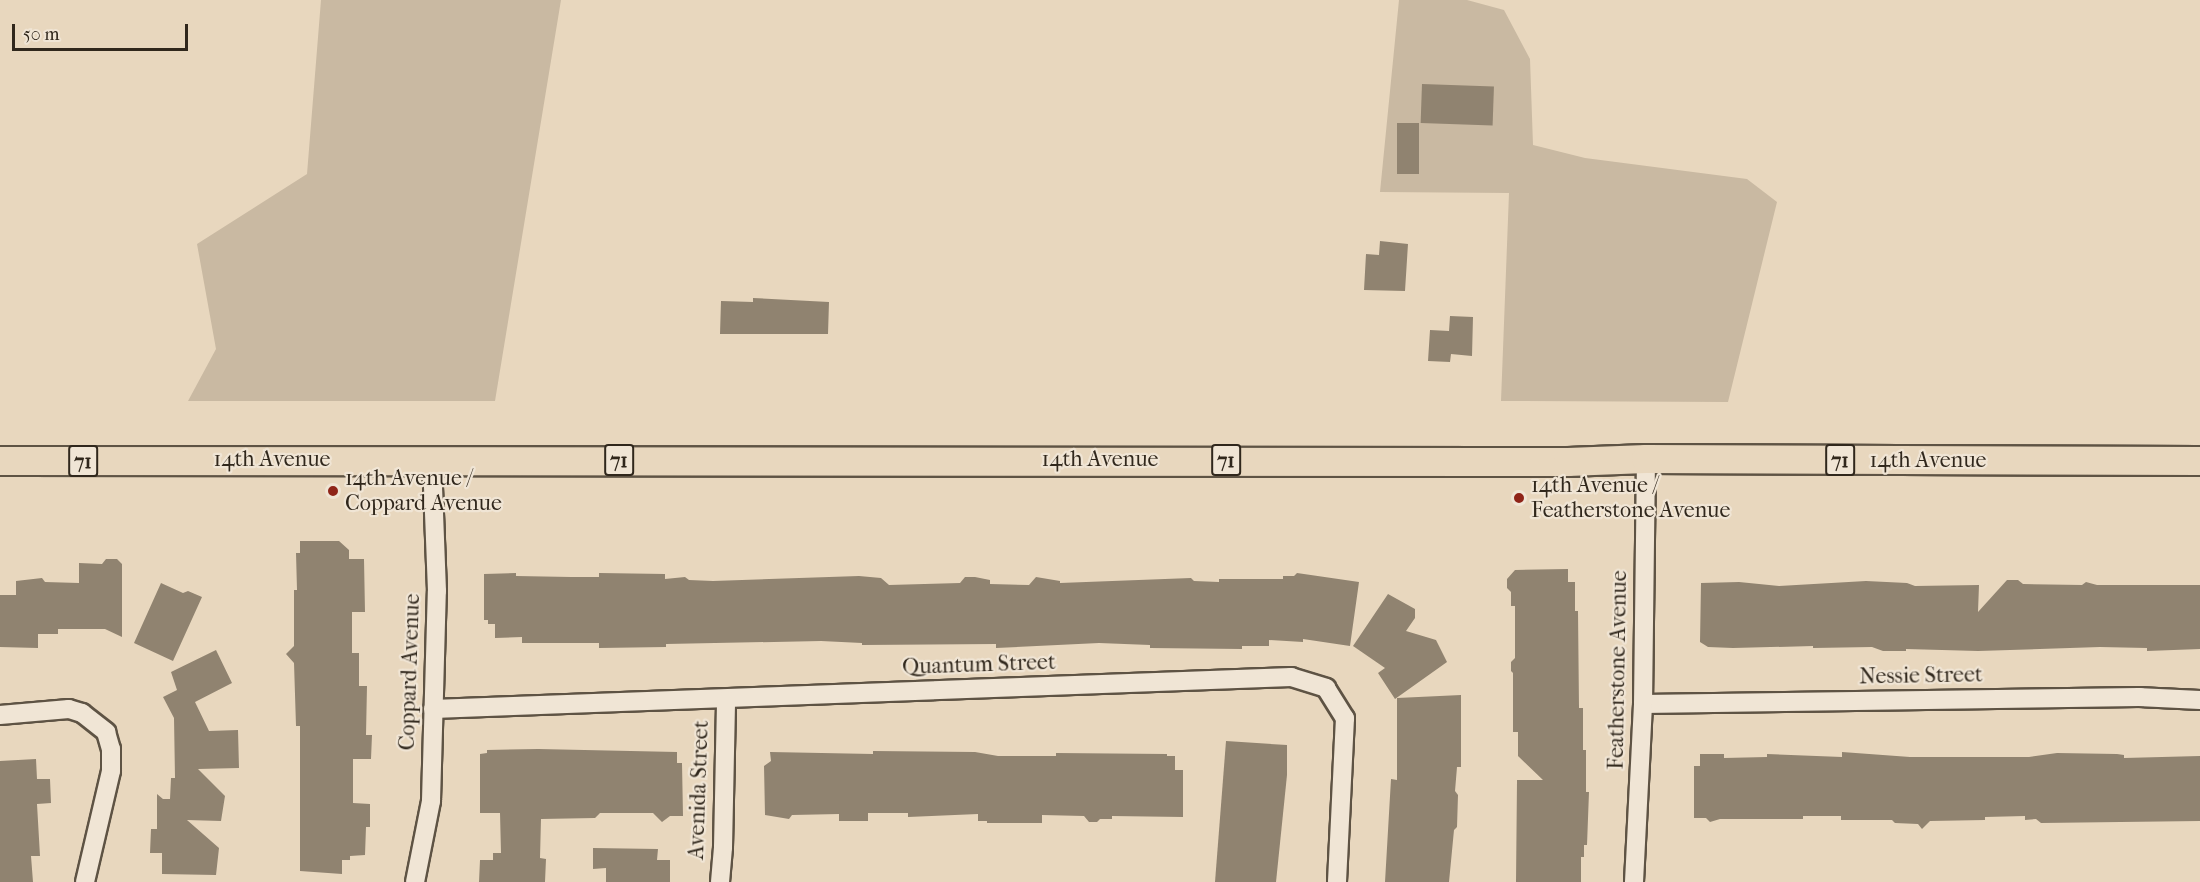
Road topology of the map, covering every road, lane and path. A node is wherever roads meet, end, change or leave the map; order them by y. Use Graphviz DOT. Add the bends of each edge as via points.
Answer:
graph roads {
  1 [pos="1646,459"];
  2 [pos="0,461"];
  3 [pos="432,461"];
  4 [pos="2200,461"];
  5 [pos="726,700"];
  6 [pos="2200,700"];
  7 [pos="1643,704"];
  8 [pos="433,709"];
  9 [pos="0,715"];
  10 [pos="85,882"];
  11 [pos="414,882"];
  12 [pos="720,882"];
  13 [pos="1337,882"];
  14 [pos="1634,882"];
  1 -- 3 [label="main road, 14th Avenue / 71"];
  1 -- 4 [label="main road, 14th Avenue / 71"];
  1 -- 7 [label="street, Featherstone Avenue"];
  2 -- 3 [label="main road, 14th Avenue / 71"];
  3 -- 8 [label="street, Coppard Avenue" via="437,591"];
  5 -- 8 [label="street, Quantum Street"];
  5 -- 12 [label="street, Avenida Street"];
  5 -- 13 [label="street, Quantum Street" via="1291,677 1326,688 1345,718"];
  6 -- 7 [label="street, Nessie Street" via="2139,697"];
  7 -- 14 [label="street, Featherstone Avenue"];
  8 -- 11 [label="street, Coppard Avenue" via="431,801"];
  9 -- 10 [label="street" via="69,709 82,713 105,732 111,749 111,771"];
}
